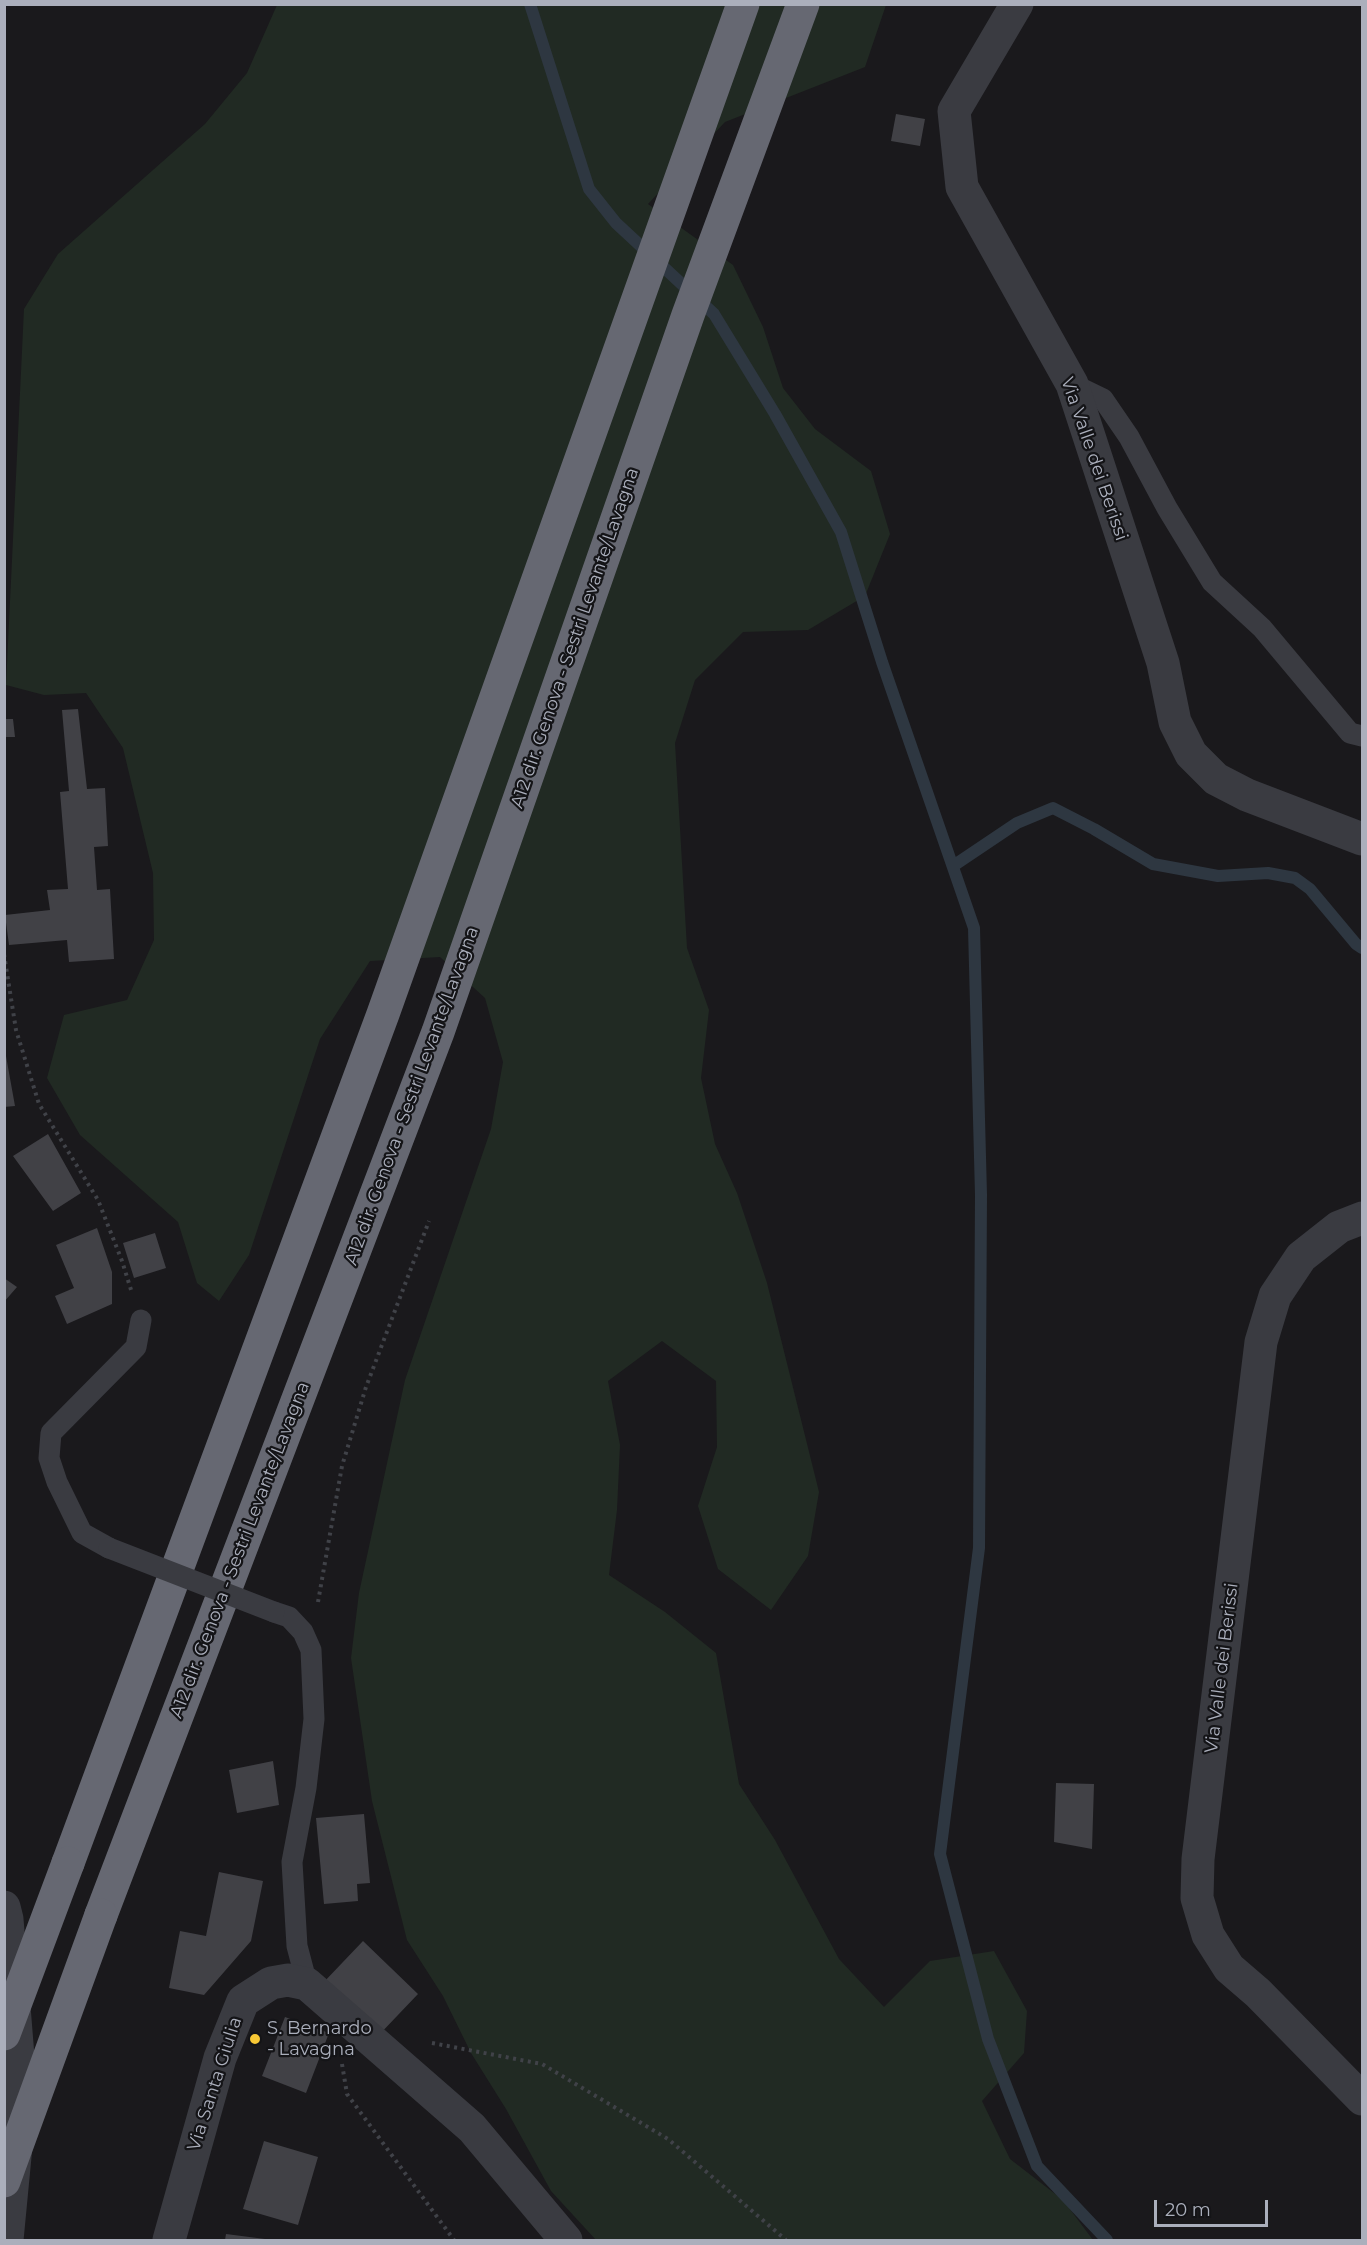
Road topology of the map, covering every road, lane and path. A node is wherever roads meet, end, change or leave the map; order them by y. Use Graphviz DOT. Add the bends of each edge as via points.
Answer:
graph roads {
  1 [pos="742,4"];
  2 [pos="803,4"];
  3 [pos="1017,4"];
  4 [pos="1072,384"];
  5 [pos="1362,736"];
  6 [pos="1362,839"];
  7 [pos="4,954"];
  8 [pos="1362,1218"];
  9 [pos="429,1221"];
  10 [pos="141,1320"];
  11 [pos="311,1650"];
  12 [pos="4,1907"];
  13 [pos="307,1984"];
  14 [pos="4,2034"];
  15 [pos="377,2046"];
  16 [pos="342,2061"];
  17 [pos="1362,2099"];
  18 [pos="4,2181"];
  19 [pos="7,2241"];
  20 [pos="169,2241"];
  21 [pos="454,2241"];
  22 [pos="566,2241"];
  23 [pos="786,2241"];
  1 -- 14 [label="highway, bridge" via="383,1014"];
  2 -- 18 [label="highway, A12 dir. Genova - Sestri Levante/Lavagna, bridge" via="688,315 438,1032 101,1915"];
  3 -- 4 [label="street, Via Valle dei Berissi" via="954,111 962,187"];
  4 -- 5 [label="lane" via="1103,399 1212,582 1262,628 1350,733"];
  4 -- 6 [label="street, Via Valle dei Berissi" via="1163,663 1175,722 1191,754 1216,779 1248,795"];
  7 -- 10 [label="path" via="16,1030 39,1104 98,1200"];
  8 -- 17 [label="street, Via Valle dei Berissi" via="1339,1227 1301,1257 1275,1296 1261,1342 1198,1859 1197,1898 1208,1935 1229,1968"];
  9 -- 11 [label="path" via="366,1387 342,1466"];
  10 -- 11 [label="lane, bridge" via="136,1347 51,1433 49,1458 82,1533 109,1548 289,1617 303,1632"];
  11 -- 13 [label="lane" via="314,1719 292,1862 297,1946"];
  12 -- 19 [label="street" via="21,2094"];
  13 -- 15 [label="street"];
  13 -- 20 [label="street, Via Santa Giulia" via="288,1980 271,1983 243,2001 220,2058"];
  15 -- 22 [label="street" via="472,2128"];
  15 -- 23 [label="path" via="432,2043 542,2064 668,2139"];
  16 -- 21 [label="path" via="347,2094"];
}
